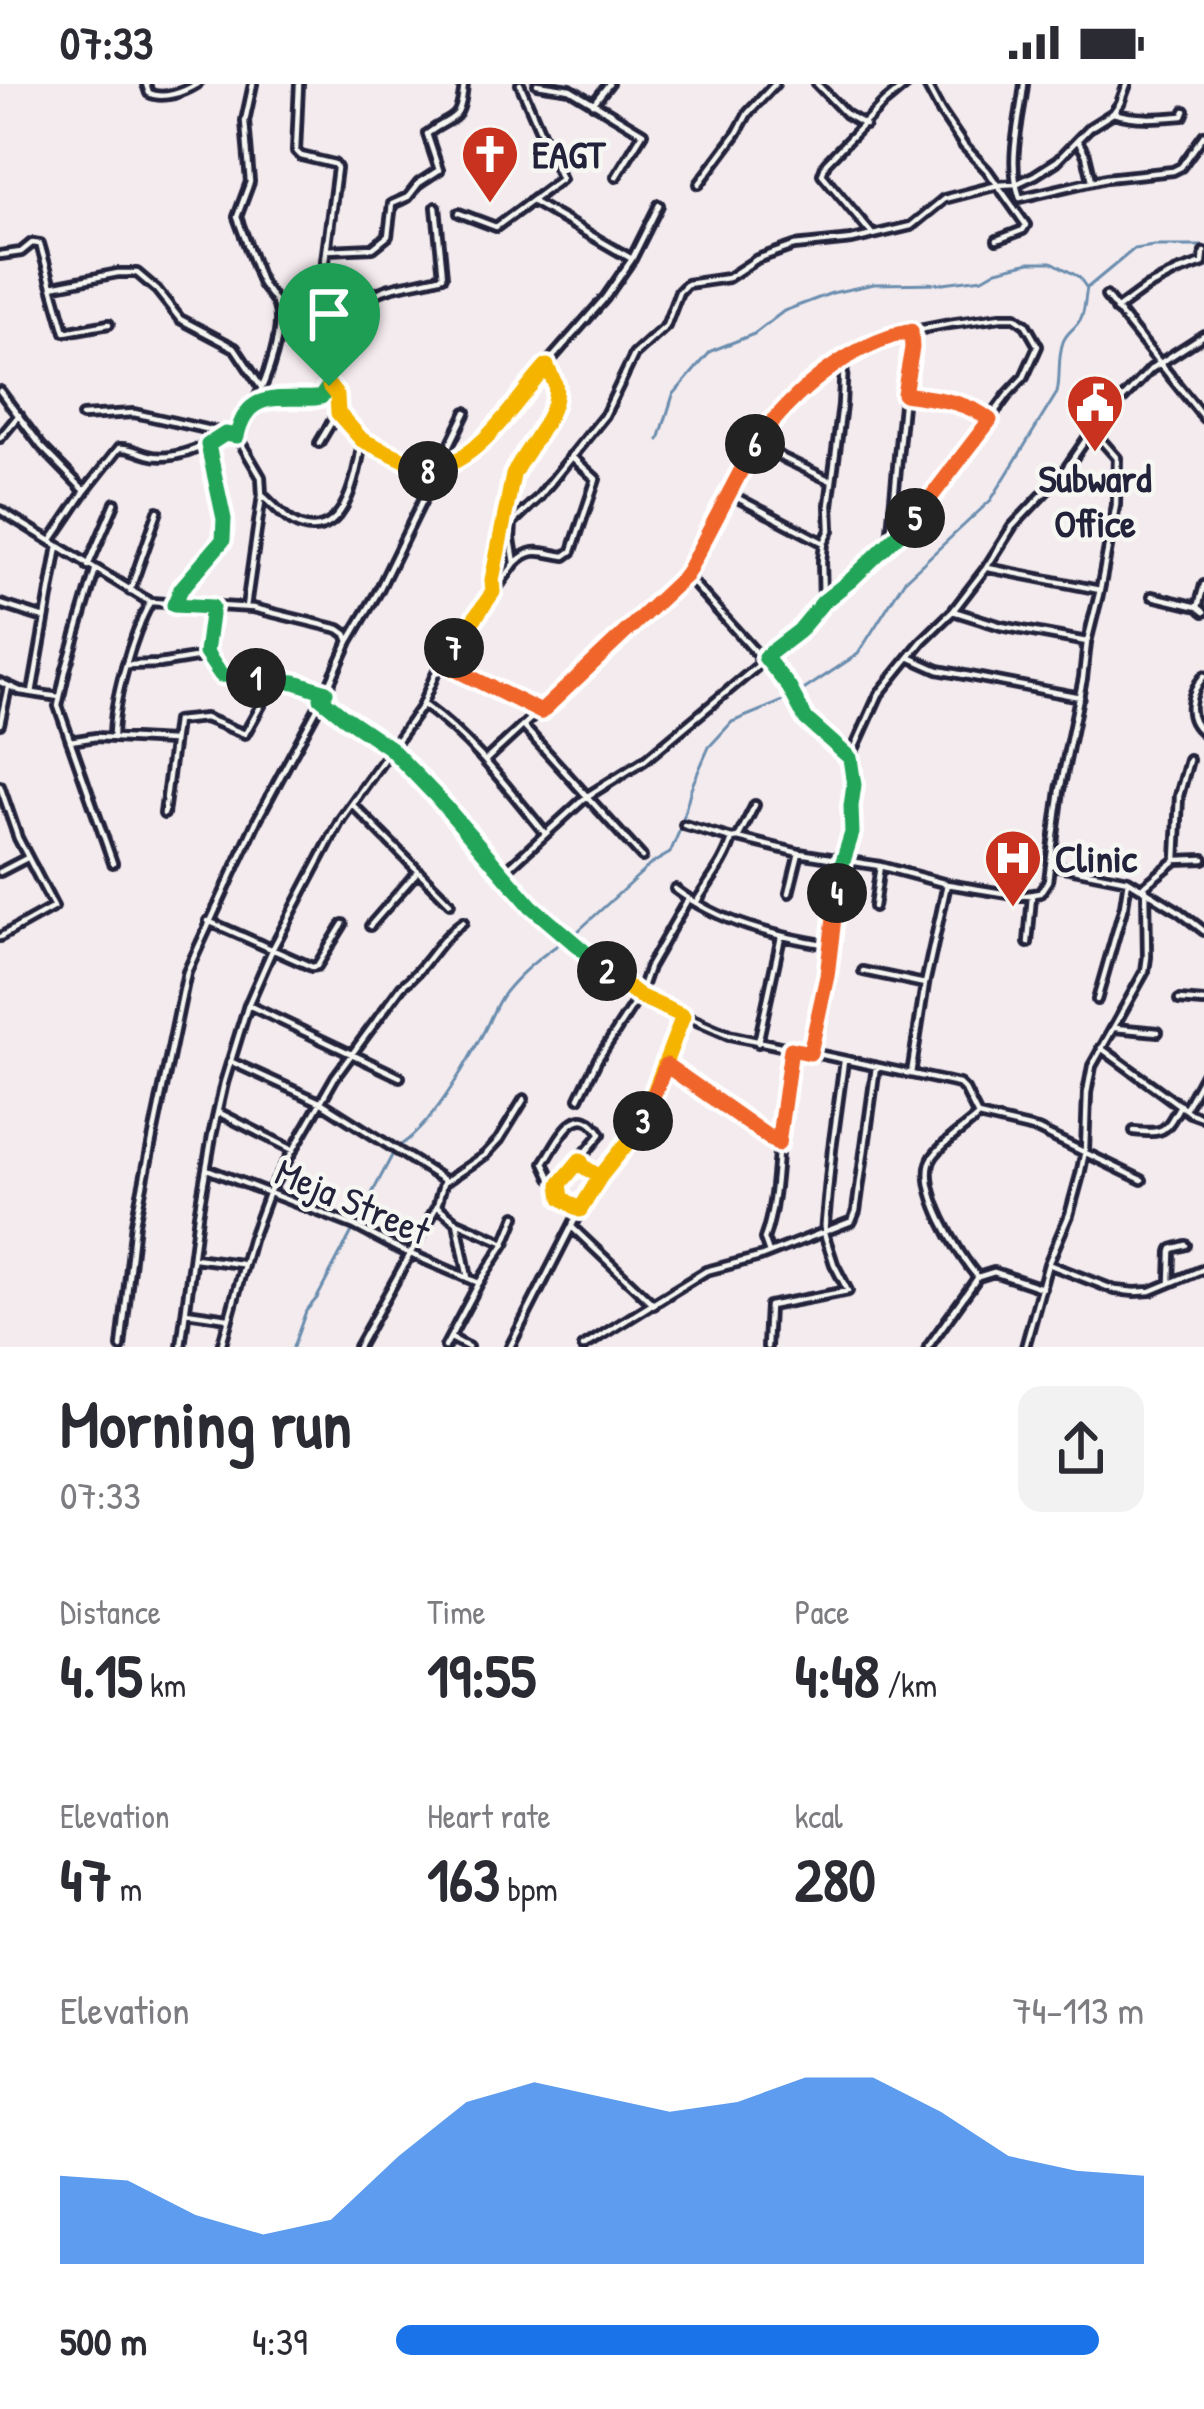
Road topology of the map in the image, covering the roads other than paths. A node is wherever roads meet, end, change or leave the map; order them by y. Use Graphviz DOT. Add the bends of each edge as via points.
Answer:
graph roads {
  1 [pos="146,84"];
  2 [pos="197,84"];
  3 [pos="253,84"];
  4 [pos="299,84"];
  5 [pos="464,84"];
  6 [pos="520,84"];
  7 [pos="537,84"];
  8 [pos="609,84"];
  9 [pos="775,84"];
  10 [pos="817,84"];
  11 [pos="907,84"];
  12 [pos="926,84"];
  13 [pos="1024,84"];
  14 [pos="1127,84"];
  15 [pos="593,104"];
  16 [pos="1185,111"];
  17 [pos="1113,113"];
  18 [pos="865,125"];
  19 [pos="1204,135"];
  20 [pos="1078,141"];
  21 [pos="616,177"];
  22 [pos="1093,180"];
  23 [pos="699,184"];
  24 [pos="998,184"];
  25 [pos="1016,184"];
  26 [pos="531,201"];
  27 [pos="659,206"];
  28 [pos="436,207"];
  29 [pos="459,212"];
  30 [pos="872,234"];
  31 [pos="997,240"];
  32 [pos="327,250"];
  33 [pos="1204,252"];
  34 [pos="0,255"];
  35 [pos="632,259"];
  36 [pos="52,286"];
  37 [pos="1106,296"];
  38 [pos="1117,310"];
  39 [pos="109,324"];
  40 [pos="911,331"];
  41 [pos="335,335"];
  42 [pos="1204,335"];
  43 [pos="844,361"];
  44 [pos="1160,364"];
  45 [pos="547,366"];
  46 [pos="329,386"];
  47 [pos="262,387"];
  48 [pos="0,391"];
  49 [pos="904,394"];
  50 [pos="255,404"];
  51 [pos="466,412"];
  52 [pos="338,413"];
  53 [pos="19,416"];
  54 [pos="82,416"];
  55 [pos="1204,418"];
  56 [pos="990,420"];
  57 [pos="225,434"];
  58 [pos="1089,435"];
  59 [pos="237,436"];
  60 [pos="0,438"];
  61 [pos="362,440"];
  62 [pos="757,441"];
  63 [pos="319,443"];
  64 [pos="208,445"];
  65 [pos="572,456"];
  66 [pos="441,467"];
  67 [pos="437,475"];
  68 [pos="831,481"];
  69 [pos="85,491"];
  70 [pos="728,493"];
  71 [pos="262,495"];
  72 [pos="115,503"];
  73 [pos="0,510"];
  74 [pos="158,511"];
  75 [pos="51,541"];
  76 [pos="890,541"];
  77 [pos="824,543"];
  78 [pos="58,546"];
  79 [pos="515,563"];
  80 [pos="92,568"];
  81 [pos="986,568"];
  82 [pos="686,575"];
  83 [pos="1204,585"];
  84 [pos="1100,590"];
  85 [pos="130,592"];
  86 [pos="493,592"];
  87 [pos="1152,596"];
  88 [pos="150,602"];
  89 [pos="823,602"];
  90 [pos="0,604"];
  91 [pos="174,605"];
  92 [pos="212,607"];
  93 [pos="246,607"];
  94 [pos="1201,610"];
  95 [pos="953,611"];
  96 [pos="44,617"];
  97 [pos="349,641"];
  98 [pos="1087,642"];
  99 [pos="206,653"];
  100 [pos="911,658"];
  101 [pos="763,659"];
  102 [pos="442,663"];
  103 [pos="127,665"];
  104 [pos="1204,676"];
  105 [pos="271,680"];
  106 [pos="0,682"];
  107 [pos="8,687"];
  108 [pos="32,694"];
  109 [pos="324,695"];
  110 [pos="59,697"];
  111 [pos="1080,697"];
  112 [pos="421,707"];
  113 [pos="541,712"];
  114 [pos="0,724"];
  115 [pos="524,727"];
  116 [pos="1204,733"];
  117 [pos="113,738"];
  118 [pos="70,740"];
  119 [pos="172,741"];
  120 [pos="390,748"];
  121 [pos="850,758"];
  122 [pos="486,760"];
  123 [pos="1189,760"];
  124 [pos="0,791"];
  125 [pos="586,797"];
  126 [pos="351,803"];
  127 [pos="755,805"];
  128 [pos="164,814"];
  129 [pos="684,825"];
  130 [pos="544,832"];
  131 [pos="735,838"];
  132 [pos="799,853"];
  133 [pos="642,857"];
  134 [pos="28,858"];
  135 [pos="843,859"];
  136 [pos="1204,859"];
  137 [pos="1176,860"];
  138 [pos="113,863"];
  139 [pos="1051,865"];
  140 [pos="880,866"];
  141 [pos="418,871"];
  142 [pos="0,872"];
  143 [pos="502,873"];
  144 [pos="1128,880"];
  145 [pos="947,884"];
  146 [pos="1144,888"];
  147 [pos="675,889"];
  148 [pos="789,893"];
  149 [pos="1032,896"];
  150 [pos="688,899"];
  151 [pos="450,903"];
  152 [pos="696,903"];
  153 [pos="874,907"];
  154 [pos="208,921"];
  155 [pos="463,922"];
  156 [pos="343,924"];
  157 [pos="370,926"];
  158 [pos="1204,931"];
  159 [pos="782,937"];
  160 [pos="0,938"];
  161 [pos="1028,943"];
  162 [pos="829,944"];
  163 [pos="274,948"];
  164 [pos="863,971"];
  165 [pos="925,985"];
  166 [pos="639,996"];
  167 [pos="1096,1000"];
  168 [pos="1179,1000"];
  169 [pos="1204,1002"];
  170 [pos="248,1005"];
  171 [pos="683,1016"];
  172 [pos="1115,1028"];
  173 [pos="1158,1033"];
  174 [pos="758,1043"];
  175 [pos="1101,1048"];
  176 [pos="791,1049"];
  177 [pos="810,1053"];
  178 [pos="349,1055"];
  179 [pos="231,1061"];
  180 [pos="844,1061"];
  181 [pos="666,1065"];
  182 [pos="876,1067"];
  183 [pos="910,1074"];
  184 [pos="1204,1074"];
  185 [pos="400,1077"];
  186 [pos="579,1097"];
  187 [pos="524,1099"];
  188 [pos="322,1103"];
  189 [pos="1183,1107"];
  190 [pos="218,1112"];
  191 [pos="978,1116"];
  192 [pos="1204,1118"];
  193 [pos="1134,1131"];
  194 [pos="778,1144"];
  195 [pos="293,1150"];
  196 [pos="1084,1151"];
  197 [pos="580,1160"];
  198 [pos="207,1169"];
  199 [pos="600,1177"];
  200 [pos="1142,1180"];
  201 [pos="445,1182"];
  202 [pos="560,1184"];
  203 [pos="268,1193"];
  204 [pos="436,1206"];
  205 [pos="580,1210"];
  206 [pos="516,1216"];
  207 [pos="457,1222"];
  208 [pos="573,1228"];
  209 [pos="824,1233"];
  210 [pos="505,1243"];
  211 [pos="1186,1245"];
  212 [pos="770,1253"];
  213 [pos="412,1254"];
  214 [pos="194,1258"];
  215 [pos="244,1264"];
  216 [pos="1048,1264"];
  217 [pos="1204,1269"];
  218 [pos="978,1277"];
  219 [pos="468,1278"];
  220 [pos="479,1283"];
  221 [pos="1170,1283"];
  222 [pos="1042,1288"];
  223 [pos="654,1305"];
  224 [pos="186,1312"];
  225 [pos="229,1318"];
  226 [pos="451,1338"];
  227 [pos="121,1347"];
  228 [pos="181,1347"];
  229 [pos="221,1347"];
  230 [pos="358,1347"];
  231 [pos="446,1347"];
  232 [pos="468,1347"];
  233 [pos="510,1347"];
  234 [pos="583,1347"];
  235 [pos="767,1347"];
  236 [pos="928,1347"];
  237 [pos="1025,1347"];
  1 -- 2 [label="street" via="156,96"];
  3 -- 47 [label="street" via="245,121 250,182 237,217 280,317"];
  4 -- 32 [label="street" via="296,152 337,168"];
  5 -- 32 [label="street" via="457,116 427,134 439,170 392,204 388,236 373,248"];
  6 -- 26 [label="street" via="562,178"];
  7 -- 15 [label="street" via="570,88"];
  8 -- 15 [label="street"];
  9 -- 23 [label="street"];
  10 -- 18 [label="street"];
  11 -- 18 [label="street"];
  12 -- 24 [label="street"];
  13 -- 25 [label="street"];
  14 -- 17 [label="street"];
  15 -- 21 [label="street" via="644,133"];
  16 -- 17 [label="street" via="1159,119"];
  17 -- 20 [label="street"];
  18 -- 30 [label="street" via="822,174"];
  19 -- 22 [label="street" via="1173,171"];
  20 -- 22 [label="street"];
  20 -- 25 [label="street"];
  22 -- 25 [label="street" via="1024,198"];
  24 -- 25 [label="street"];
  24 -- 30 [label="street" via="944,199 911,226"];
  24 -- 31 [label="street" via="1025,225"];
  26 -- 29 [label="street" via="496,227"];
  26 -- 35 [label="street"];
  27 -- 35 [label="street"];
  28 -- 41 [label="street" via="442,277 371,294"];
  30 -- 65 [label="street" via="794,246 726,279 687,284 669,322 637,350 605,415"];
  32 -- 41 [label="street"];
  33 -- 38 [label="street" via="1203,263"];
  34 -- 36 [label="street" via="40,244"];
  35 -- 45 [label="street"];
  36 -- 39 [label="street" via="64,332"];
  36 -- 47 [label="street" via="136,273 180,319 236,348"];
  37 -- 38 [label="street"];
  38 -- 44 [label="street"];
  40 -- 43 [label="street"];
  40 -- 49 [label="street"];
  40 -- 56 [label="street" via="1001,316 1026,325 1038,350"];
  41 -- 46 [label="street"];
  42 -- 44 [label="street"];
  43 -- 62 [label="street" via="797,396"];
  43 -- 68 [label="street"];
  44 -- 55 [label="street"];
  44 -- 58 [label="street"];
  45 -- 66 [label="street" via="508,416"];
  45 -- 86 [label="street" via="556,392 513,475"];
  46 -- 50 [label="street" via="321,397"];
  46 -- 52 [label="street"];
  47 -- 50 [label="street"];
  48 -- 53 [label="street"];
  49 -- 56 [label="street" via="958,402"];
  49 -- 76 [label="street"];
  50 -- 59 [label="street"];
  51 -- 66 [label="street"];
  52 -- 61 [label="street"];
  52 -- 63 [label="street"];
  53 -- 60 [label="street"];
  53 -- 69 [label="street"];
  54 -- 57 [label="street" via="134,413"];
  56 -- 76 [label="street"];
  57 -- 59 [label="street"];
  57 -- 64 [label="street"];
  58 -- 81 [label="street"];
  58 -- 84 [label="street" via="1118,464"];
  59 -- 71 [label="street" via="261,477"];
  61 -- 67 [label="street"];
  61 -- 71 [label="street" via="352,494 331,519 300,526"];
  62 -- 68 [label="street"];
  62 -- 70 [label="street"];
  64 -- 69 [label="street" via="153,456 119,448"];
  64 -- 91 [label="street" via="223,540"];
  65 -- 79 [label="street" via="512,523"];
  65 -- 79 [label="street" via="596,479 572,551 533,551"];
  66 -- 67 [label="street"];
  67 -- 97 [label="street"];
  68 -- 77 [label="street"];
  69 -- 75 [label="street"];
  70 -- 77 [label="street"];
  70 -- 82 [label="street"];
  71 -- 93 [label="street"];
  72 -- 80 [label="street"];
  73 -- 75 [label="street"];
  74 -- 85 [label="street"];
  75 -- 78 [label="street"];
  76 -- 89 [label="street"];
  77 -- 89 [label="street"];
  78 -- 80 [label="street"];
  78 -- 96 [label="street"];
  79 -- 86 [label="street"];
  80 -- 85 [label="street"];
  80 -- 110 [label="street"];
  81 -- 84 [label="street"];
  81 -- 95 [label="street"];
  82 -- 101 [label="street"];
  82 -- 113 [label="street"];
  83 -- 94 [label="street"];
  84 -- 98 [label="street"];
  85 -- 88 [label="street"];
  86 -- 102 [label="street"];
  87 -- 94 [label="street"];
  88 -- 91 [label="street"];
  88 -- 103 [label="street"];
  89 -- 101 [label="street"];
  90 -- 96 [label="street"];
  91 -- 92 [label="street"];
  92 -- 93 [label="street"];
  92 -- 99 [label="street"];
  93 -- 97 [label="street" via="339,629"];
  95 -- 98 [label="street"];
  95 -- 100 [label="street"];
  96 -- 108 [label="street"];
  97 -- 109 [label="street"];
  98 -- 111 [label="street"];
  99 -- 103 [label="street"];
  99 -- 105 [label="street" via="221,675"];
  100 -- 111 [label="street"];
  100 -- 121 [label="street" via="879,694"];
  101 -- 121 [label="street" via="806,719"];
  101 -- 125 [label="street" via="644,760"];
  102 -- 112 [label="street"];
  102 -- 113 [label="street"];
  103 -- 117 [label="street"];
  104 -- 116 [label="street" via="1190,710"];
  105 -- 109 [label="street"];
  105 -- 119 [label="street" via="245,734 188,718 176,721"];
  106 -- 107 [label="street"];
  107 -- 108 [label="street"];
  107 -- 114 [label="street"];
  108 -- 110 [label="street"];
  109 -- 120 [label="street"];
  109 -- 154 [label="street"];
  110 -- 118 [label="street"];
  111 -- 139 [label="street"];
  112 -- 120 [label="street"];
  112 -- 122 [label="street"];
  113 -- 115 [label="street"];
  115 -- 122 [label="street"];
  115 -- 125 [label="street"];
  117 -- 118 [label="street"];
  117 -- 119 [label="street"];
  118 -- 138 [label="street"];
  119 -- 128 [label="street"];
  120 -- 126 [label="street"];
  120 -- 143 [label="street"];
  121 -- 135 [label="street" via="852,833"];
  122 -- 130 [label="street"];
  123 -- 137 [label="street"];
  124 -- 134 [label="street"];
  125 -- 130 [label="street"];
  125 -- 133 [label="street"];
  126 -- 141 [label="street"];
  126 -- 163 [label="street"];
  127 -- 131 [label="street"];
  129 -- 131 [label="street"];
  130 -- 143 [label="street"];
  131 -- 132 [label="street"];
  131 -- 152 [label="street"];
  132 -- 135 [label="street"];
  132 -- 148 [label="street"];
  134 -- 142 [label="street"];
  134 -- 160 [label="street" via="54,908"];
  135 -- 140 [label="street"];
  135 -- 162 [label="street"];
  136 -- 137 [label="street"];
  137 -- 146 [label="street"];
  139 -- 144 [label="street"];
  139 -- 149 [label="street"];
  140 -- 145 [label="street"];
  140 -- 153 [label="street"];
  141 -- 151 [label="street"];
  141 -- 157 [label="street"];
  143 -- 166 [label="street"];
  144 -- 146 [label="street"];
  144 -- 167 [label="street"];
  145 -- 149 [label="street"];
  145 -- 165 [label="street"];
  146 -- 158 [label="street"];
  146 -- 172 [label="street" via="1148,957"];
  147 -- 150 [label="street"];
  149 -- 161 [label="street"];
  150 -- 152 [label="street"];
  150 -- 166 [label="street"];
  152 -- 159 [label="street"];
  154 -- 163 [label="street"];
  154 -- 227 [label="street" via="185,977 136,1214"];
  155 -- 178 [label="street"];
  156 -- 163 [label="street" via="315,967"];
  159 -- 162 [label="street"];
  159 -- 174 [label="street"];
  162 -- 177 [label="street"];
  163 -- 170 [label="street"];
  164 -- 165 [label="street"];
  165 -- 183 [label="street"];
  166 -- 171 [label="street"];
  166 -- 186 [label="street"];
  168 -- 169 [label="street"];
  170 -- 178 [label="street"];
  170 -- 179 [label="street"];
  171 -- 174 [label="street"];
  171 -- 181 [label="street"];
  172 -- 173 [label="street"];
  172 -- 175 [label="street"];
  174 -- 176 [label="street"];
  175 -- 189 [label="street"];
  175 -- 196 [label="street" via="1089,1078"];
  176 -- 177 [label="street"];
  176 -- 194 [label="street"];
  177 -- 180 [label="street"];
  178 -- 185 [label="street"];
  178 -- 188 [label="street"];
  179 -- 188 [label="street"];
  179 -- 190 [label="street"];
  180 -- 182 [label="street"];
  180 -- 209 [label="street"];
  181 -- 194 [label="street"];
  181 -- 199 [label="street" via="641,1126"];
  182 -- 183 [label="street"];
  182 -- 209 [label="street" via="854,1218"];
  183 -- 191 [label="street" via="959,1084"];
  184 -- 189 [label="street"];
  187 -- 201 [label="street" via="485,1155"];
  188 -- 195 [label="street"];
  188 -- 201 [label="street"];
  189 -- 192 [label="street"];
  189 -- 193 [label="street" via="1159,1133"];
  190 -- 195 [label="street"];
  190 -- 198 [label="street"];
  191 -- 196 [label="street"];
  191 -- 218 [label="street" via="934,1156 928,1180 945,1228"];
  194 -- 212 [label="street" via="764,1238"];
  195 -- 203 [label="street"];
  196 -- 200 [label="street"];
  196 -- 216 [label="street"];
  197 -- 199 [label="street"];
  197 -- 202 [label="street"];
  197 -- 202 [label="street" via="601,1134 581,1118 544,1163"];
  198 -- 203 [label="street, Meja Street"];
  198 -- 214 [label="street"];
  199 -- 205 [label="street"];
  201 -- 204 [label="street"];
  202 -- 205 [label="street" via="562,1198"];
  203 -- 213 [label="street, Meja Street"];
  203 -- 215 [label="street"];
  204 -- 207 [label="street"];
  204 -- 213 [label="street"];
  205 -- 208 [label="street"];
  206 -- 210 [label="street"];
  207 -- 210 [label="street"];
  207 -- 219 [label="street"];
  208 -- 223 [label="street"];
  208 -- 233 [label="street"];
  209 -- 212 [label="street"];
  209 -- 235 [label="street" via="848,1291 769,1306"];
  210 -- 220 [label="street"];
  211 -- 221 [label="street" via="1172,1249"];
  212 -- 223 [label="street" via="706,1271"];
  213 -- 219 [label="street, Meja Street"];
  213 -- 230 [label="street"];
  214 -- 215 [label="street"];
  214 -- 224 [label="street"];
  215 -- 225 [label="street"];
  216 -- 221 [label="street" via="1115,1290"];
  216 -- 222 [label="street"];
  217 -- 221 [label="street"];
  218 -- 222 [label="street" via="994,1272"];
  218 -- 236 [label="street"];
  219 -- 220 [label="street, Meja Street"];
  220 -- 226 [label="street"];
  222 -- 237 [label="street"];
  223 -- 234 [label="street"];
  224 -- 225 [label="street"];
  224 -- 228 [label="street"];
  225 -- 229 [label="street"];
  226 -- 231 [label="street"];
  226 -- 232 [label="street"];
}
